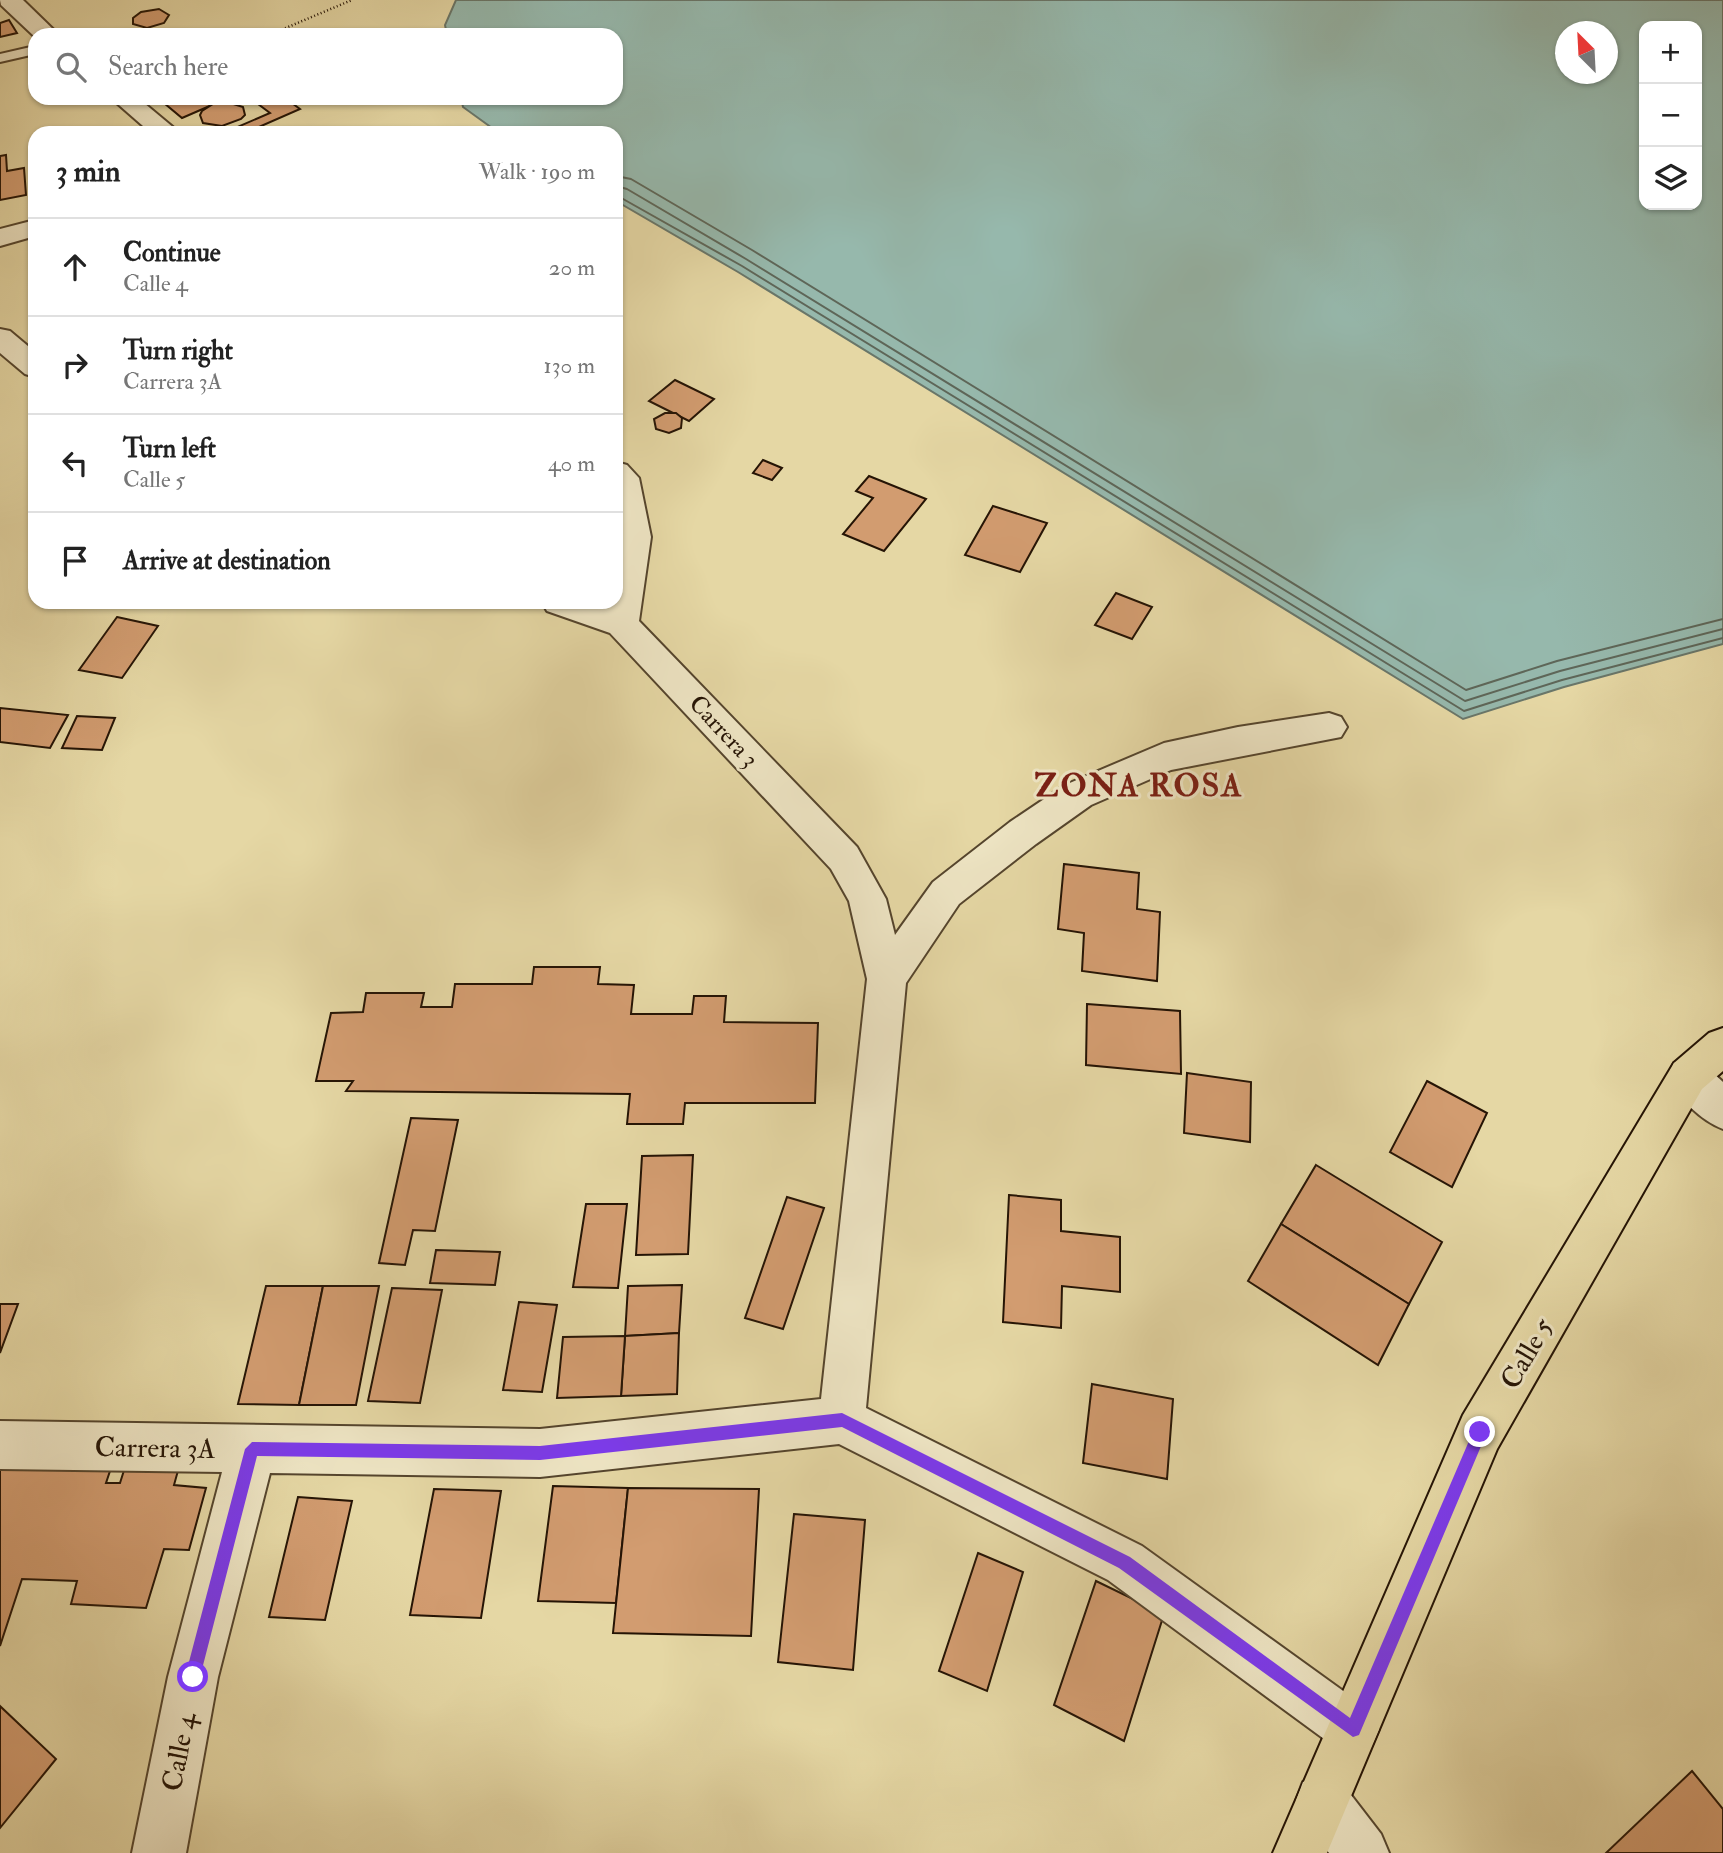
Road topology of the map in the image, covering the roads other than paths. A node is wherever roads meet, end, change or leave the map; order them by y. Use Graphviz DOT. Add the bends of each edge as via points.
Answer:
graph roads {
  1 [pos="9,0"];
  2 [pos="39,28"];
  3 [pos="28,52"];
  4 [pos="0,58"];
  5 [pos="133,105"];
  6 [pos="158,126"];
  7 [pos="28,230"];
  8 [pos="0,238"];
  9 [pos="0,338"];
  10 [pos="28,361"];
  11 [pos="623,483"];
  12 [pos="579,609"];
  13 [pos="622,624"];
  14 [pos="1329,727"];
  15 [pos="887,979"];
  16 [pos="1723,1046"];
  17 [pos="1688,1076"];
  18 [pos="1723,1110"];
  19 [pos="842,1420"];
  20 [pos="0,1445"];
  21 [pos="252,1449"];
  22 [pos="1353,1729"];
  23 [pos="1322,1801"];
  24 [pos="159,1853"];
  25 [pos="1300,1853"];
  26 [pos="1362,1853"];
  1 -- 2 [label="street"];
  3 -- 4 [label="lane"];
  5 -- 6 [label="street"];
  7 -- 8 [label="street"];
  9 -- 10 [label="street"];
  11 -- 13 [label="street" via="635,537"];
  12 -- 13 [label="street"];
  13 -- 15 [label="street, Carrera 3" via="844,858 867,899"];
  14 -- 15 [label="street" via="1164,757 1078,795 946,893"];
  15 -- 19 [label="street"];
  16 -- 17 [label="main road, Calle 5"];
  17 -- 18 [label="street"];
  17 -- 22 [label="main road, Calle 5" via="1480,1432"];
  19 -- 21 [label="street, Carrera 3A" via="540,1453"];
  19 -- 22 [label="street" via="1125,1563"];
  20 -- 21 [label="street, Carrera 3A"];
  21 -- 24 [label="street, Calle 4" via="193,1677"];
  22 -- 23 [label="main road, Calle 5"];
  23 -- 25 [label="main road, Calle 5"];
  23 -- 26 [label="street"];
}
